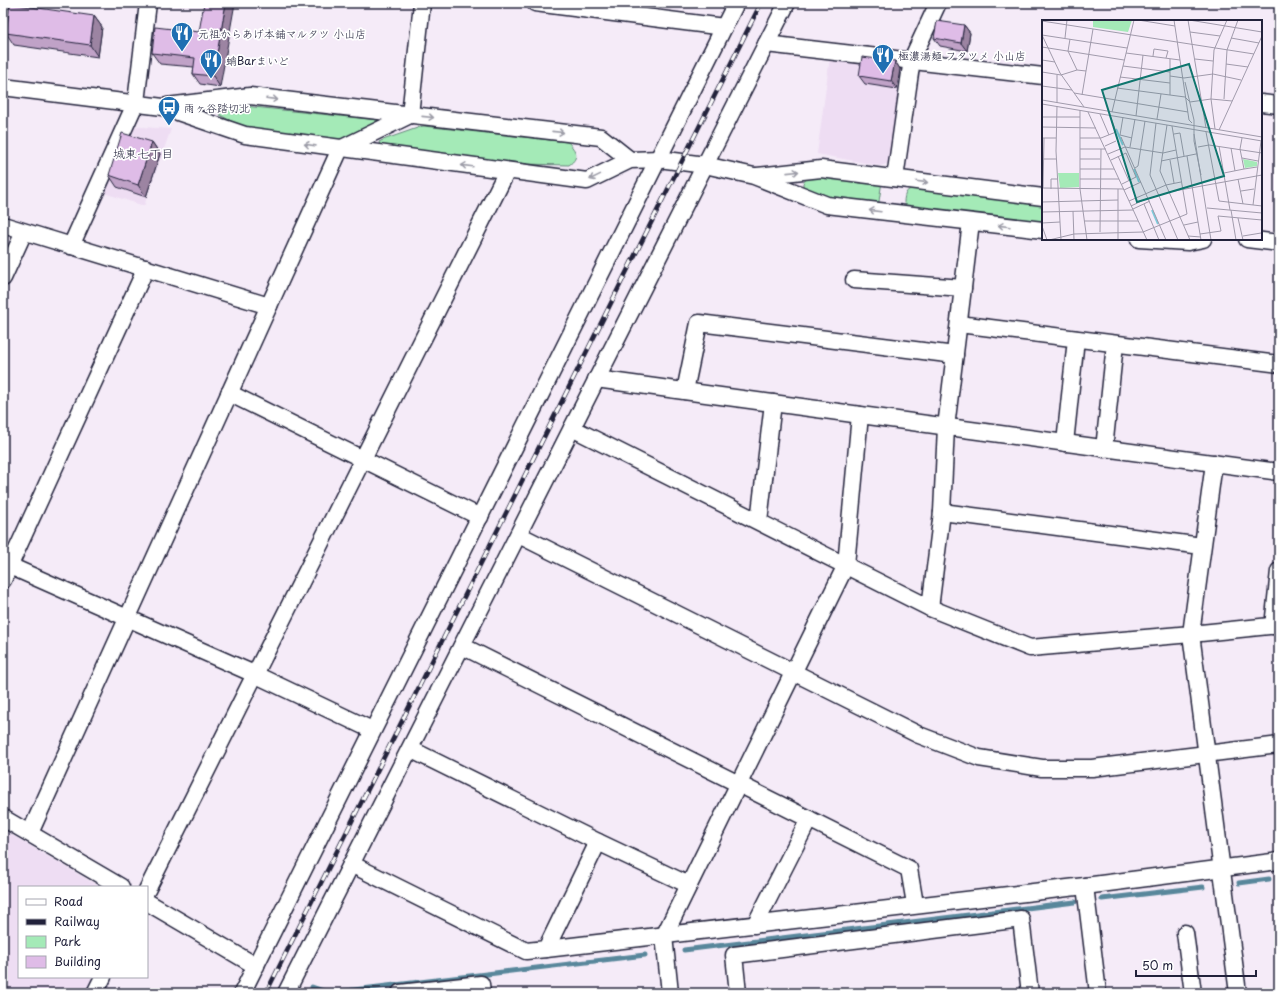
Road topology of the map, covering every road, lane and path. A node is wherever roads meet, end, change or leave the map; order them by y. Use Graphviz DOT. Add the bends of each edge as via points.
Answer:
graph roads {
  1 [pos="148,3"];
  2 [pos="422,3"];
  3 [pos="535,3"];
  4 [pos="736,3"];
  5 [pos="787,3"];
  6 [pos="938,3"];
  7 [pos="724,27"];
  8 [pos="766,44"];
  9 [pos="912,59"];
  10 [pos="1042,76"];
  11 [pos="3,87"];
  12 [pos="136,102"];
  13 [pos="1262,103"];
  14 [pos="1279,106"];
  15 [pos="163,107"];
  16 [pos="410,115"];
  17 [pos="340,149"];
  18 [pos="659,159"];
  19 [pos="630,160"];
  20 [pos="705,166"];
  21 [pos="507,171"];
  22 [pos="754,176"];
  23 [pos="895,178"];
  24 [pos="1042,197"];
  25 [pos="971,222"];
  26 [pos="3,225"];
  27 [pos="1042,230"];
  28 [pos="24,232"];
  29 [pos="1155,240"];
  30 [pos="1198,240"];
  31 [pos="1255,240"];
  32 [pos="1279,243"];
  33 [pos="71,246"];
  34 [pos="146,268"];
  35 [pos="3,278"];
  36 [pos="854,280"];
  37 [pos="963,288"];
  38 [pos="269,306"];
  39 [pos="959,324"];
  40 [pos="1076,339"];
  41 [pos="1115,344"];
  42 [pos="955,355"];
  43 [pos="1279,364"];
  44 [pos="596,379"];
  45 [pos="685,391"];
  46 [pos="229,393"];
  47 [pos="773,403"];
  48 [pos="860,416"];
  49 [pos="946,427"];
  50 [pos="572,428"];
  51 [pos="1065,443"];
  52 [pos="1104,449"];
  53 [pos="362,459"];
  54 [pos="1214,463"];
  55 [pos="1279,472"];
  56 [pos="942,512"];
  57 [pos="480,517"];
  58 [pos="759,521"];
  59 [pos="518,535"];
  60 [pos="1202,546"];
  61 [pos="846,565"];
  62 [pos="5,569"];
  63 [pos="1279,571"];
  64 [pos="930,608"];
  65 [pos="128,618"];
  66 [pos="1276,626"];
  67 [pos="1191,634"];
  68 [pos="462,646"];
  69 [pos="793,672"];
  70 [pos="254,674"];
  71 [pos="372,730"];
  72 [pos="1279,745"];
  73 [pos="410,749"];
  74 [pos="1207,754"];
  75 [pos="738,784"];
  76 [pos="3,818"];
  77 [pos="809,819"];
  78 [pos="30,833"];
  79 [pos="598,842"];
  80 [pos="1279,861"];
  81 [pos="351,864"];
  82 [pos="1222,868"];
  83 [pos="689,885"];
  84 [pos="119,886"];
  85 [pos="1085,886"];
  86 [pos="148,888"];
  87 [pos="148,903"];
  88 [pos="915,904"];
  89 [pos="755,925"];
  90 [pos="1185,933"];
  91 [pos="664,936"];
  92 [pos="546,949"];
  93 [pos="256,966"];
  94 [pos="102,978"];
  95 [pos="95,993"];
  96 [pos="242,993"];
  97 [pos="286,993"];
  98 [pos="400,993"];
  99 [pos="482,993"];
  100 [pos="670,993"];
  101 [pos="738,993"];
  102 [pos="1030,993"];
  103 [pos="1098,993"];
  104 [pos="1193,993"];
  105 [pos="1238,993"];
  1 -- 12 [label="street"];
  2 -- 16 [label="street"];
  3 -- 7 [label="street"];
  4 -- 7 [label="street"];
  5 -- 8 [label="street"];
  6 -- 9 [label="street"];
  7 -- 18 [label="street"];
  8 -- 9 [label="street"];
  8 -- 20 [label="street"];
  9 -- 10 [label="street"];
  9 -- 23 [label="street"];
  11 -- 12 [label="street"];
  12 -- 15 [label="street"];
  12 -- 33 [label="street"];
  13 -- 14 [label="street"];
  15 -- 16 [label="street, one-way" via="250,96"];
  17 -- 15 [label="street, one-way" via="245,135"];
  16 -- 17 [label="street"];
  16 -- 19 [label="street, one-way" via="601,137"];
  21 -- 17 [label="street, one-way"];
  17 -- 38 [label="street"];
  18 -- 19 [label="street"];
  18 -- 20 [label="street"];
  18 -- 57 [label="street"];
  19 -- 21 [label="street, one-way" via="587,181"];
  20 -- 22 [label="street"];
  20 -- 44 [label="street"];
  21 -- 53 [label="street"];
  22 -- 23 [label="street, one-way" via="821,169"];
  25 -- 22 [label="street, one-way" via="827,205"];
  23 -- 24 [label="street, one-way"];
  27 -- 25 [label="street, one-way"];
  25 -- 37 [label="street"];
  26 -- 28 [label="street"];
  28 -- 33 [label="street"];
  28 -- 35 [label="street"];
  29 -- 30 [label="street"];
  31 -- 32 [label="street"];
  33 -- 34 [label="street"];
  34 -- 38 [label="street"];
  34 -- 62 [label="street"];
  36 -- 37 [label="street"];
  37 -- 39 [label="street"];
  38 -- 46 [label="street"];
  39 -- 40 [label="street"];
  39 -- 42 [label="street"];
  40 -- 41 [label="street"];
  40 -- 51 [label="street"];
  41 -- 43 [label="street"];
  41 -- 52 [label="street"];
  42 -- 45 [label="street" via="699,323"];
  42 -- 49 [label="street"];
  44 -- 45 [label="street"];
  44 -- 50 [label="street"];
  45 -- 47 [label="street"];
  46 -- 53 [label="street"];
  46 -- 65 [label="street"];
  47 -- 48 [label="street"];
  47 -- 58 [label="street"];
  48 -- 49 [label="street"];
  48 -- 61 [label="street"];
  49 -- 51 [label="street"];
  49 -- 56 [label="street"];
  50 -- 58 [label="street"];
  50 -- 59 [label="street"];
  51 -- 52 [label="street"];
  52 -- 54 [label="street"];
  53 -- 57 [label="street"];
  53 -- 70 [label="street"];
  54 -- 55 [label="street"];
  54 -- 60 [label="street"];
  56 -- 60 [label="street"];
  56 -- 64 [label="street"];
  57 -- 71 [label="street"];
  58 -- 61 [label="street"];
  59 -- 68 [label="street"];
  59 -- 69 [label="street"];
  60 -- 67 [label="street"];
  61 -- 64 [label="street"];
  61 -- 69 [label="street"];
  62 -- 65 [label="street"];
  63 -- 66 [label="street"];
  64 -- 67 [label="street" via="1030,648"];
  65 -- 70 [label="street"];
  65 -- 78 [label="street"];
  66 -- 67 [label="street"];
  67 -- 74 [label="street"];
  68 -- 73 [label="street"];
  68 -- 75 [label="street"];
  69 -- 74 [label="street" via="919,735 980,758 1042,768 1078,768"];
  69 -- 75 [label="street"];
  70 -- 71 [label="street"];
  70 -- 86 [label="street"];
  71 -- 93 [label="street"];
  72 -- 74 [label="street"];
  73 -- 79 [label="street"];
  73 -- 81 [label="street"];
  74 -- 82 [label="street"];
  75 -- 77 [label="street"];
  75 -- 83 [label="street"];
  76 -- 78 [label="street"];
  77 -- 88 [label="street" via="909,869"];
  77 -- 89 [label="street"];
  78 -- 84 [label="street"];
  79 -- 83 [label="street"];
  79 -- 92 [label="street"];
  80 -- 82 [label="street"];
  81 -- 92 [label="street" via="526,951"];
  81 -- 97 [label="street"];
  82 -- 85 [label="street"];
  82 -- 105 [label="street"];
  83 -- 91 [label="street"];
  85 -- 88 [label="street"];
  85 -- 103 [label="street"];
  87 -- 93 [label="street"];
  88 -- 89 [label="street"];
  89 -- 91 [label="street"];
  90 -- 104 [label="street"];
  91 -- 92 [label="street"];
  91 -- 100 [label="street"];
  93 -- 96 [label="street"];
  94 -- 95 [label="street"];
  98 -- 99 [label="street" via="481,984"];
  101 -- 102 [label="street" via="734,955 1021,919"];
}
